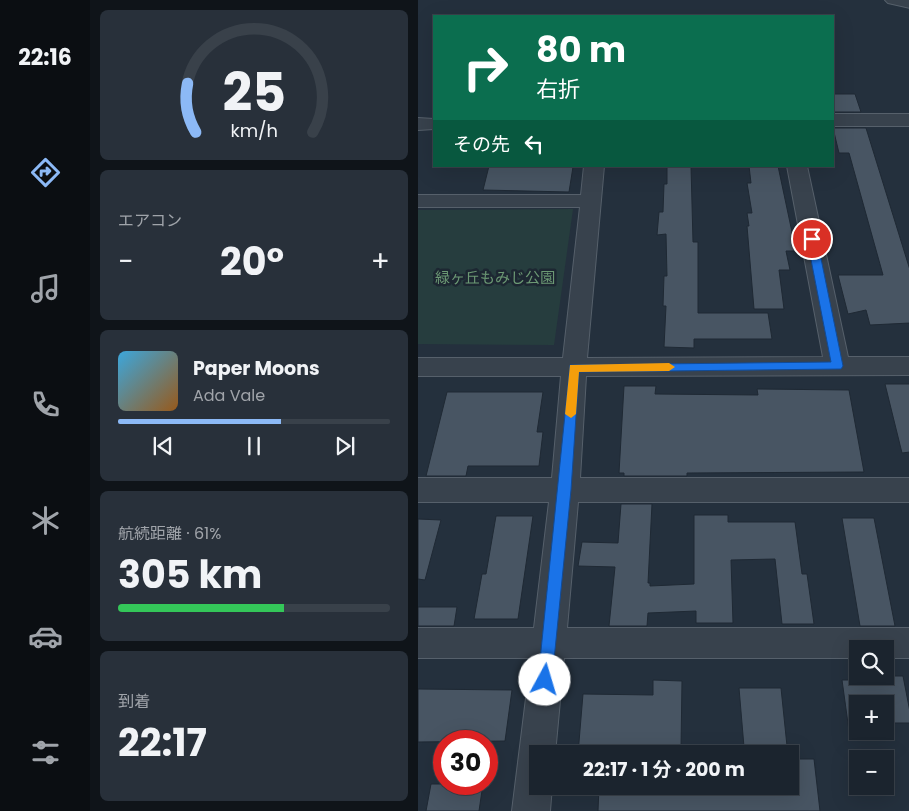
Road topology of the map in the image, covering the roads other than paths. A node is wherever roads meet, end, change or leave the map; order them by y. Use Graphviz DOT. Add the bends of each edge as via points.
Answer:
graph roads {
  1 [pos="893,0"];
  2 [pos="910,4"];
  3 [pos="834,120"];
  4 [pos="910,120"];
  5 [pos="418,124"];
  6 [pos="433,124"];
  7 [pos="594,167"];
  8 [pos="797,167"];
  9 [pos="418,201"];
  10 [pos="590,201"];
  11 [pos="838,366"];
  12 [pos="910,366"];
  13 [pos="418,367"];
  14 [pos="574,368"];
  15 [pos="418,490"];
  16 [pos="565,490"];
  17 [pos="910,490"];
  18 [pos="418,643"];
  19 [pos="549,643"];
  20 [pos="910,643"];
  21 [pos="531,811"];
  1 -- 2 [label="street"];
  3 -- 4 [label="street"];
  5 -- 6 [label="street"];
  7 -- 10 [label="street"];
  8 -- 11 [label="street"];
  9 -- 10 [label="street"];
  10 -- 14 [label="street"];
  11 -- 12 [label="street"];
  11 -- 14 [label="street"];
  13 -- 14 [label="street"];
  14 -- 16 [label="street"];
  15 -- 16 [label="street"];
  16 -- 17 [label="street"];
  16 -- 19 [label="street"];
  18 -- 19 [label="street"];
  19 -- 20 [label="street"];
  19 -- 21 [label="street"];
}
